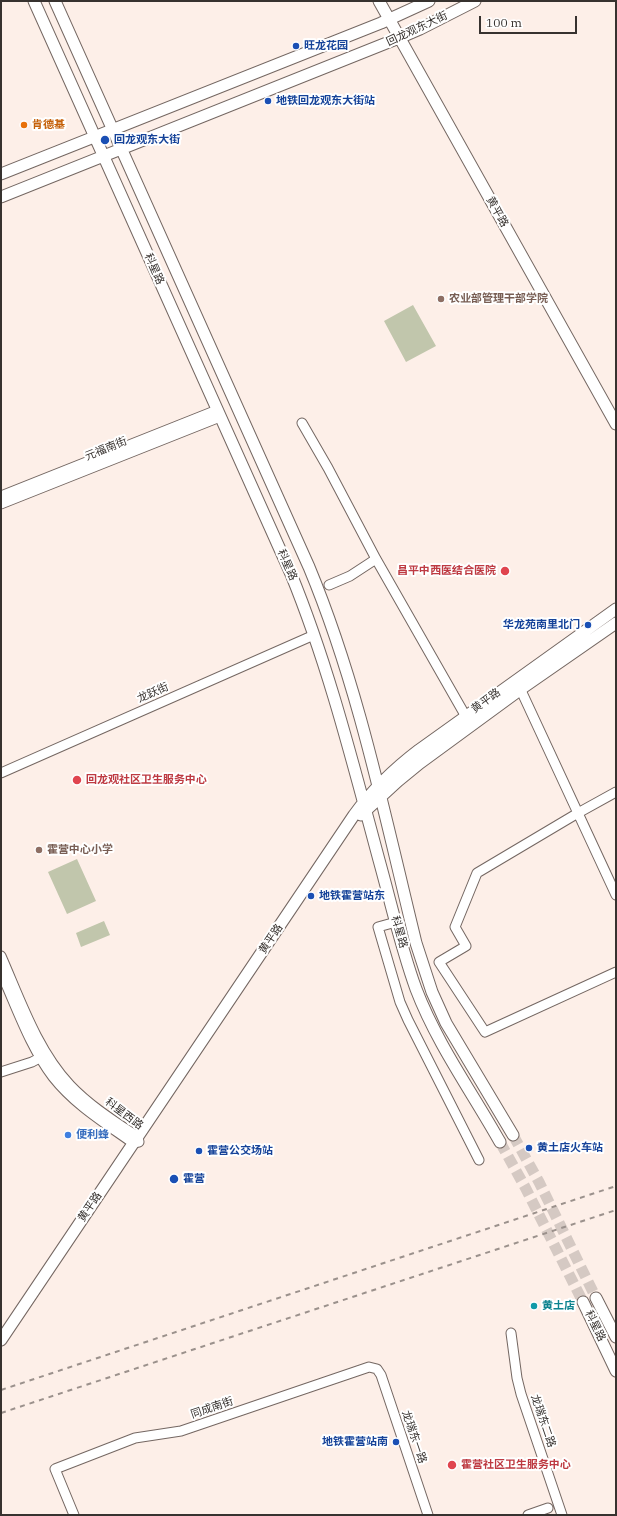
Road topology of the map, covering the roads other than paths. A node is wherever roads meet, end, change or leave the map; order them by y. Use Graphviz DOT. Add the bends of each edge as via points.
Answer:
graph roads {
  1 [pos="34,1"];
  2 [pos="55,1"];
  3 [pos="379,1"];
  4 [pos="429,1"];
  5 [pos="475,1"];
  6 [pos="389,20"];
  7 [pos="399,38"];
  8 [pos="113,129"];
  9 [pos="94,136"];
  10 [pos="122,149"];
  11 [pos="103,156"];
  12 [pos="1,174"];
  13 [pos="1,197"];
  14 [pos="219,413"];
  15 [pos="302,424"];
  16 [pos="616,424"];
  17 [pos="1,496"];
  18 [pos="1,504"];
  19 [pos="376,559"];
  20 [pos="329,586"];
  21 [pos="616,609"];
  22 [pos="616,623"];
  23 [pos="314,635"];
  24 [pos="518,685"];
  25 [pos="468,721"];
  26 [pos="1,773"];
  27 [pos="377,786"];
  28 [pos="616,792"];
  29 [pos="380,797"];
  30 [pos="365,806"];
  31 [pos="578,813"];
  32 [pos="616,896"];
  33 [pos="396,922"];
  34 [pos="1,956"];
  35 [pos="616,972"];
  36 [pos="1,973"];
  37 [pos="44,1056"];
  38 [pos="1,1072"];
  39 [pos="512,1135"];
  40 [pos="137,1141"];
  41 [pos="500,1142"];
  42 [pos="479,1160"];
  43 [pos="596,1298"];
  44 [pos="583,1302"];
  45 [pos="511,1332"];
  46 [pos="616,1337"];
  47 [pos="1,1340"];
  48 [pos="1,1348"];
  49 [pos="375,1368"];
  50 [pos="616,1371"];
  51 [pos="548,1508"];
  52 [pos="74,1515"];
  53 [pos="428,1515"];
  54 [pos="528,1515"];
  55 [pos="562,1515"];
  1 -- 9 [label="main road, 科星路"];
  2 -- 8 [label="main road, 科星路"];
  3 -- 6 [label="main road, 黄平路"];
  4 -- 6 [label="main road, 回龙观东大街"];
  5 -- 7 [label="main road, 回龙观东大街"];
  6 -- 7 [label="main road, 黄平路"];
  6 -- 8 [label="main road, 回龙观东大街"];
  7 -- 10 [label="main road, 回龙观东大街"];
  7 -- 16 [label="main road, 黄平路"];
  8 -- 9 [label="main road, 回龙观东大街"];
  8 -- 10 [label="main road, 科星路"];
  9 -- 11 [label="main road, 科星路"];
  9 -- 12 [label="main road, 回龙观东大街"];
  10 -- 11 [label="main road, 回龙观东大街"];
  10 -- 27 [label="main road, 科星路" via="310,567 351,686"];
  11 -- 13 [label="main road, 回龙观东大街"];
  11 -- 14 [label="main road, 科星路"];
  14 -- 17 [label="street, 元福南街"];
  14 -- 18 [label="street, 元福南街"];
  14 -- 23 [label="main road, 科星路" via="291,574"];
  15 -- 19 [label="street"];
  19 -- 20 [label="street"];
  19 -- 25 [label="street"];
  21 -- 24 [label="main road, 黄平路"];
  22 -- 24 [label="main road, 黄平路"];
  23 -- 26 [label="street, 龙跃街"];
  23 -- 30 [label="main road, 科星路" via="338,708"];
  24 -- 25 [label="main road, 黄平路"];
  24 -- 31 [label="street"];
  25 -- 27 [label="main road, 黄平路" via="408,758"];
  25 -- 29 [label="main road, 黄平路"];
  27 -- 29 [label="main road, 科星路"];
  27 -- 30 [label="main road, 黄平路"];
  28 -- 31 [label="street"];
  29 -- 30 [label="main road, 黄平路"];
  29 -- 39 [label="main road, 科星路" via="416,943 432,992 457,1043"];
  30 -- 33 [label="main road, 科星路"];
  30 -- 40 [label="main road, 黄平路"];
  31 -- 32 [label="street"];
  31 -- 35 [label="street" via="477,873 455,927 466,946 439,962 485,1032"];
  33 -- 41 [label="main road, 科星路" via="416,989 434,1030"];
  33 -- 42 [label="street" via="378,927 400,1002"];
  34 -- 37 [label="street, 科星西路"];
  36 -- 37 [label="street, 科星西路" via="32,1041"];
  37 -- 38 [label="street"];
  37 -- 40 [label="street, 科星西路" via="53,1077 81,1106"];
  40 -- 47 [label="main road, 黄平路"];
  40 -- 48 [label="main road, 黄平路"];
  43 -- 46 [label="main road, 科星路"];
  44 -- 50 [label="main road, 科星路"];
  45 -- 55 [label="street, 龙瑞东二路" via="521,1394"];
  49 -- 52 [label="street, 同成南街" via="364,1368 181,1431 135,1438 55,1468"];
  49 -- 53 [label="street, 龙瑞东一路" via="381,1375"];
  51 -- 54 [label="street"];
}
